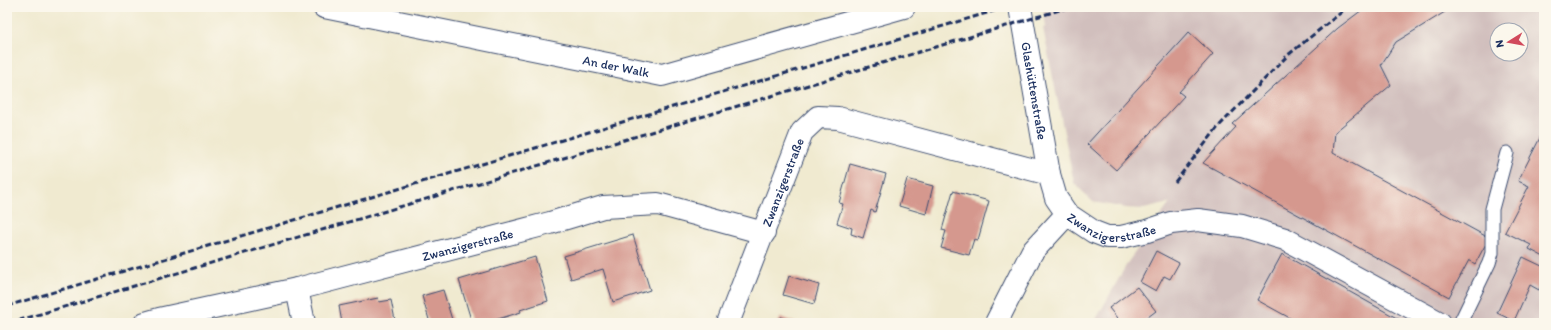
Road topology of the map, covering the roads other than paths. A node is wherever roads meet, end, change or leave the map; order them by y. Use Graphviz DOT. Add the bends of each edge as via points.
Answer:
graph roads {
  1 [pos="324,7"];
  2 [pos="904,7"];
  3 [pos="1020,7"];
  4 [pos="1507,153"];
  5 [pos="1049,174"];
  6 [pos="1067,214"];
  7 [pos="764,233"];
  8 [pos="297,289"];
  9 [pos="145,323"];
  10 [pos="304,323"];
  11 [pos="728,323"];
  12 [pos="996,323"];
  13 [pos="1440,323"];
  14 [pos="1460,323"];
  1 -- 2 [label="street, An der Walk" via="662,75"];
  3 -- 5 [label="street, Glashüttenstraße"];
  4 -- 14 [label="lane" via="1492,209 1492,253"];
  5 -- 6 [label="street, Zwanzigerstraße" via="1056,198"];
  5 -- 7 [label="street, Zwanzigerstraße" via="838,118 818,117 802,132"];
  6 -- 12 [label="street" via="1032,252"];
  6 -- 13 [label="street, Zwanzigerstraße" via="1094,232 1121,237 1170,223 1198,220 1242,226 1286,239"];
  7 -- 8 [label="street, Zwanzigerstraße" via="658,204 603,207"];
  7 -- 11 [label="street"];
  8 -- 9 [label="street, Zwanzigerstraße"];
  8 -- 10 [label="street"];
}
